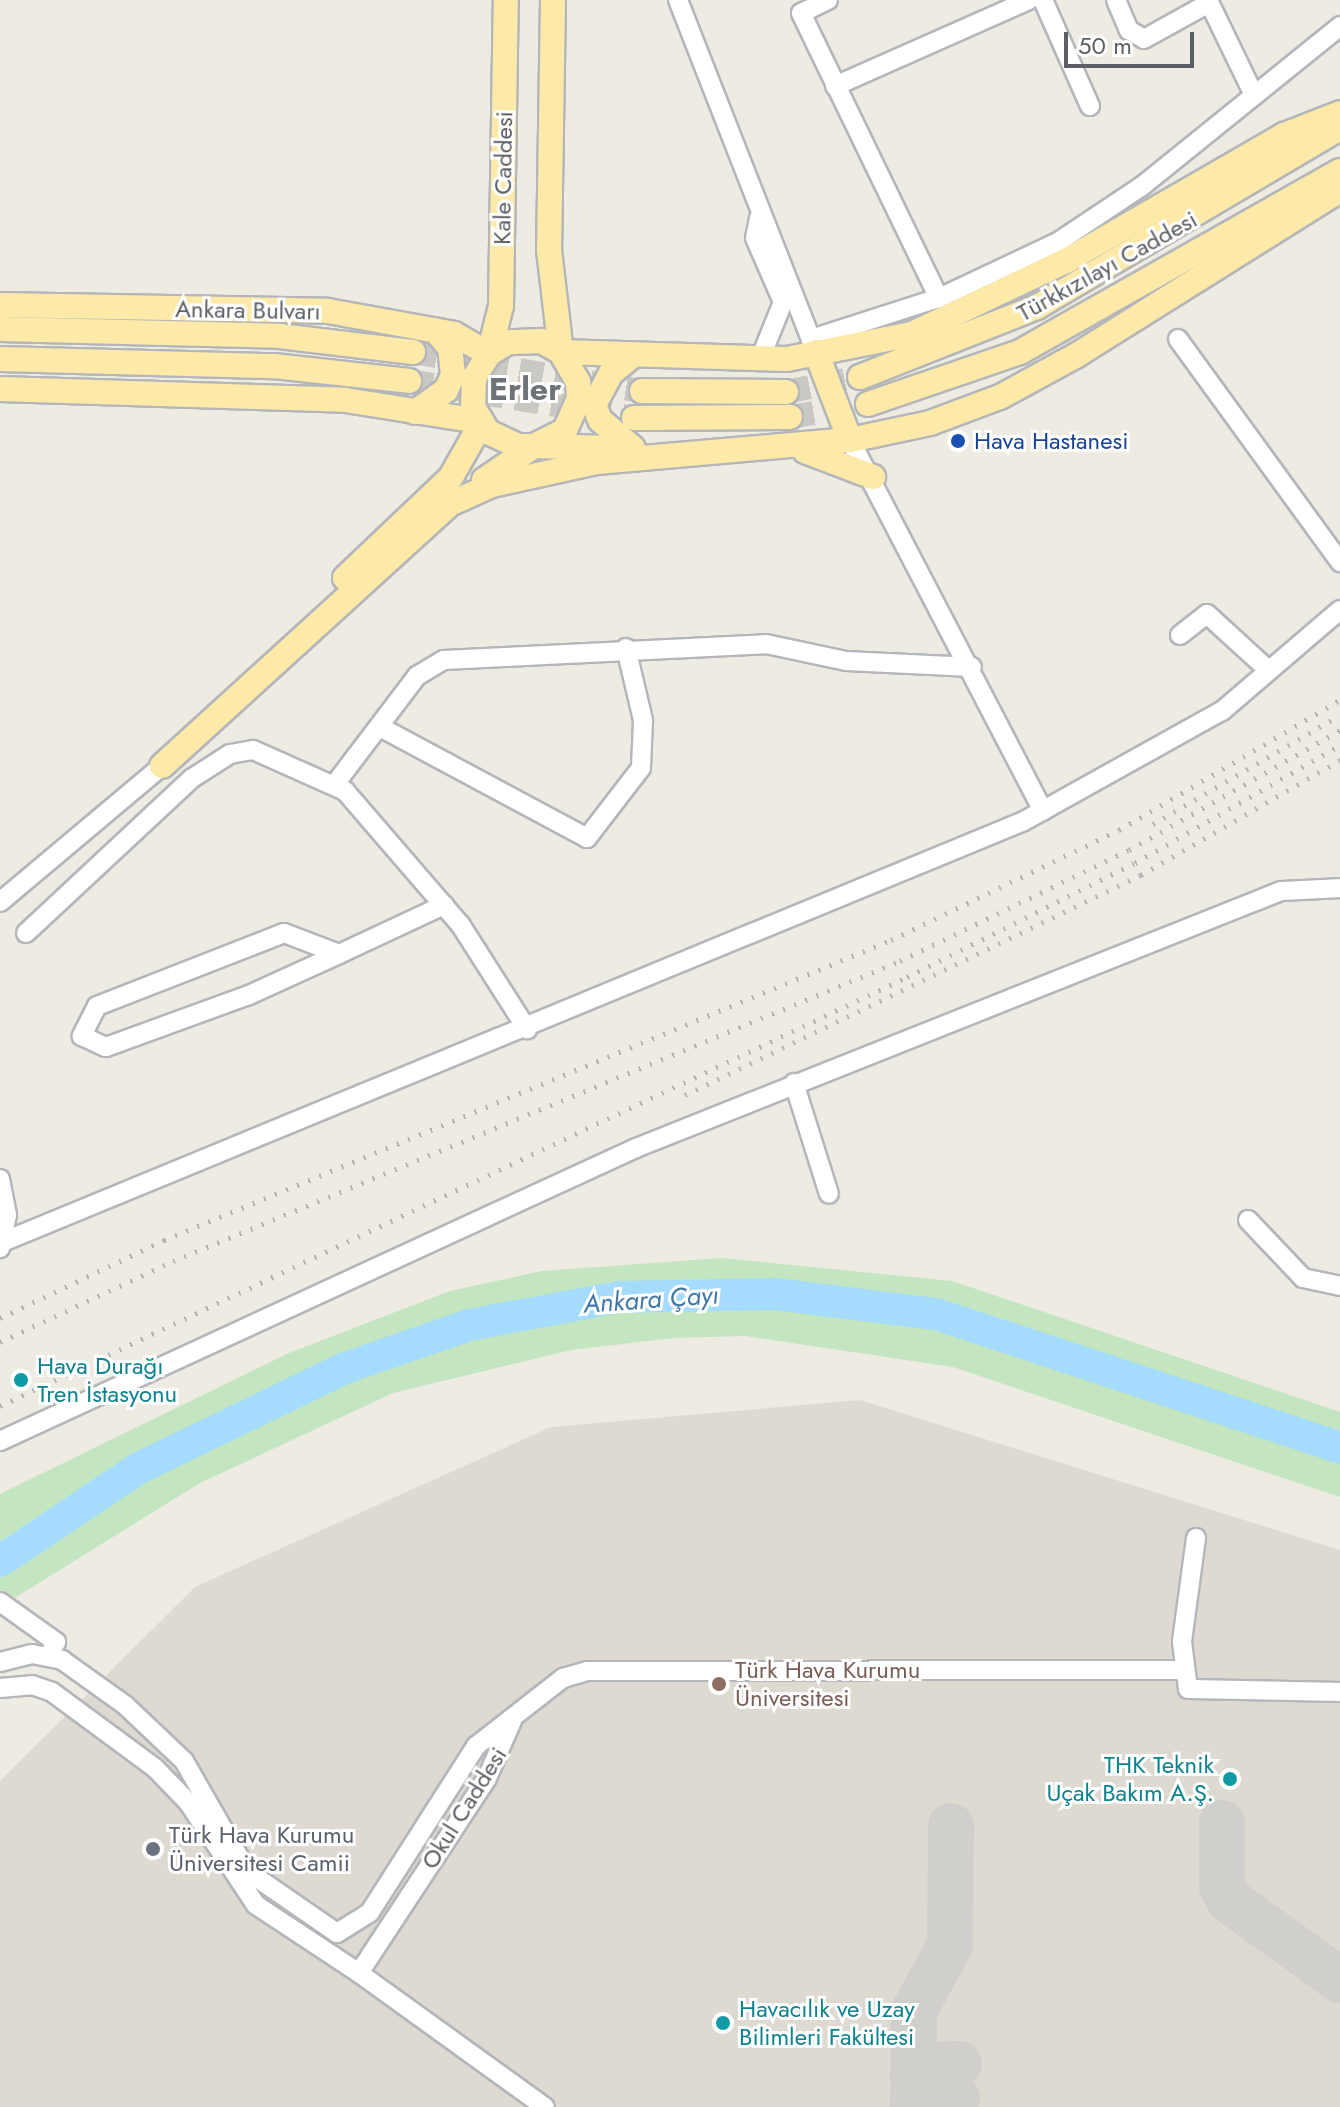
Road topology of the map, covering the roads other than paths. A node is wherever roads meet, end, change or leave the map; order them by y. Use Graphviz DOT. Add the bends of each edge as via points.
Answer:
graph roads {
  1 [pos="506,0"];
  2 [pos="553,0"];
  3 [pos="678,0"];
  4 [pos="828,0"];
  5 [pos="1031,0"];
  6 [pos="1116,0"];
  7 [pos="1208,1"];
  8 [pos="1340,26"];
  9 [pos="835,86"];
  10 [pos="1254,95"];
  11 [pos="1090,106"];
  12 [pos="1340,113"];
  13 [pos="1340,128"];
  14 [pos="1340,171"];
  15 [pos="1340,190"];
  16 [pos="759,218"];
  17 [pos="939,298"];
  18 [pos="0,305"];
  19 [pos="0,329"];
  20 [pos="435,330"];
  21 [pos="1178,339"];
  22 [pos="814,346"];
  23 [pos="413,352"];
  24 [pos="561,352"];
  25 [pos="489,354"];
  26 [pos="631,357"];
  27 [pos="0,359"];
  28 [pos="760,359"];
  29 [pos="860,377"];
  30 [pos="409,381"];
  31 [pos="0,389"];
  32 [pos="642,391"];
  33 [pos="786,392"];
  34 [pos="868,404"];
  35 [pos="425,414"];
  36 [pos="790,417"];
  37 [pos="634,418"];
  38 [pos="480,422"];
  39 [pos="850,440"];
  40 [pos="534,446"];
  41 [pos="787,447"];
  42 [pos="633,448"];
  43 [pos="657,455"];
  44 [pos="873,477"];
  45 [pos="443,507"];
  46 [pos="1340,562"];
  47 [pos="1340,610"];
  48 [pos="1180,635"];
  49 [pos="626,648"];
  50 [pos="972,667"];
  51 [pos="1267,669"];
  52 [pos="380,727"];
  53 [pos="162,766"];
  54 [pos="335,784"];
  55 [pos="1043,811"];
  56 [pos="1340,888"];
  57 [pos="0,902"];
  58 [pos="444,905"];
  59 [pos="26,933"];
  60 [pos="339,954"];
  61 [pos="527,1029"];
  62 [pos="794,1083"];
  63 [pos="0,1179"];
  64 [pos="829,1194"];
  65 [pos="1248,1220"];
  66 [pos="3,1245"];
  67 [pos="1340,1286"];
  68 [pos="0,1441"];
  69 [pos="1196,1538"];
  70 [pos="3,1605"];
  71 [pos="49,1656"];
  72 [pos="0,1662"];
  73 [pos="1182,1670"];
  74 [pos="0,1688"];
  75 [pos="1340,1692"];
  76 [pos="113,1697"];
  77 [pos="81,1712"];
  78 [pos="512,1721"];
  79 [pos="145,1723"];
  80 [pos="124,1744"];
  81 [pos="359,1973"];
  82 [pos="545,2107"];
  1 -- 25 [label="main road, Kale Caddesi" via="501,306"];
  2 -- 24 [label="main road, Kale Caddesi" via="549,250"];
  3 -- 16 [label="street"];
  4 -- 9 [label="street" via="801,13"];
  5 -- 9 [label="street"];
  5 -- 11 [label="street"];
  6 -- 7 [label="street" via="1129,30 1144,39"];
  7 -- 10 [label="street"];
  8 -- 10 [label="street"];
  9 -- 17 [label="street"];
  10 -- 17 [label="street" via="1058,242"];
  12 -- 22 [label="main road" via="1284,135 912,334"];
  13 -- 29 [label="main road, Türkkızılayı Caddesi" via="1037,307"];
  14 -- 34 [label="main road, Türkkızılayı Caddesi" via="1020,352"];
  15 -- 39 [label="main road" via="1000,397"];
  16 -- 22 [label="street" via="772,228"];
  16 -- 28 [label="street" via="755,238 783,302"];
  17 -- 22 [label="street"];
  18 -- 20 [label="main road, Ankara Bulvarı" via="328,311"];
  19 -- 23 [label="main road, Ankara Bulvarı" via="279,336"];
  20 -- 25 [label="main road, Ankara Bulvarı"];
  20 -- 35 [label="main road" via="450,348 453,375"];
  21 -- 46 [label="street"];
  22 -- 28 [label="main road"];
  22 -- 39 [label="main road"];
  24 -- 25 [label="main road" via="519,340"];
  24 -- 26 [label="main road"];
  24 -- 40 [label="main road" via="578,382 577,407 565,430"];
  25 -- 38 [label="main road" via="471,393"];
  26 -- 28 [label="main road"];
  26 -- 42 [label="main road" via="611,373 594,405 600,420"];
  27 -- 30 [label="main road" via="274,366"];
  31 -- 35 [label="main road" via="345,400"];
  32 -- 33 [label="main road"];
  35 -- 38 [label="main road"];
  36 -- 37 [label="main road"];
  38 -- 40 [label="main road" via="502,442"];
  38 -- 53 [label="main road" via="451,477"];
  39 -- 41 [label="main road"];
  39 -- 44 [label="street"];
  40 -- 42 [label="main road"];
  40 -- 45 [label="main road"];
  41 -- 43 [label="main road"];
  41 -- 44 [label="main road"];
  42 -- 43 [label="main road"];
  43 -- 45 [label="main road" via="538,473"];
  44 -- 50 [label="street"];
  45 -- 53 [label="main road"];
  47 -- 51 [label="street"];
  48 -- 51 [label="street" via="1207,614"];
  49 -- 50 [label="street" via="766,644 846,661"];
  49 -- 52 [label="street" via="444,660 417,676"];
  49 -- 52 [label="street" via="643,720 641,768 587,838"];
  50 -- 55 [label="street"];
  51 -- 55 [label="street" via="1222,711"];
  52 -- 54 [label="street"];
  53 -- 57 [label="street"];
  54 -- 58 [label="street"];
  54 -- 59 [label="street" via="253,750 230,754 191,779"];
  55 -- 61 [label="street"];
  56 -- 62 [label="street" via="1281,891"];
  58 -- 60 [label="street"];
  58 -- 61 [label="street"];
  60 -- 60 [label="street" via="106,1047 82,1036 97,1006 284,933"];
  61 -- 66 [label="street"];
  62 -- 64 [label="street"];
  62 -- 68 [label="street" via="636,1148"];
  63 -- 66 [label="street"];
  65 -- 67 [label="street" via="1303,1278"];
  69 -- 73 [label="street"];
  70 -- 71 [label="street" via="56,1642"];
  71 -- 72 [label="street"];
  71 -- 76 [label="street, Okul Caddesi"];
  73 -- 75 [label="street" via="1188,1689 1198,1691"];
  73 -- 78 [label="street" via="587,1671 548,1686"];
  74 -- 77 [label="street" via="32,1685"];
  76 -- 77 [label="street" via="119,1713 110,1721"];
  76 -- 79 [label="street, Okul Caddesi"];
  77 -- 80 [label="street"];
  78 -- 79 [label="street, Okul Caddesi" via="476,1746 370,1912 337,1933 247,1871 184,1761"];
  78 -- 81 [label="street, Okul Caddesi" via="487,1778"];
  79 -- 80 [label="street" via="133,1716 121,1721"];
  80 -- 81 [label="street" via="188,1802 233,1881 256,1905"];
  81 -- 82 [label="street"];
}
